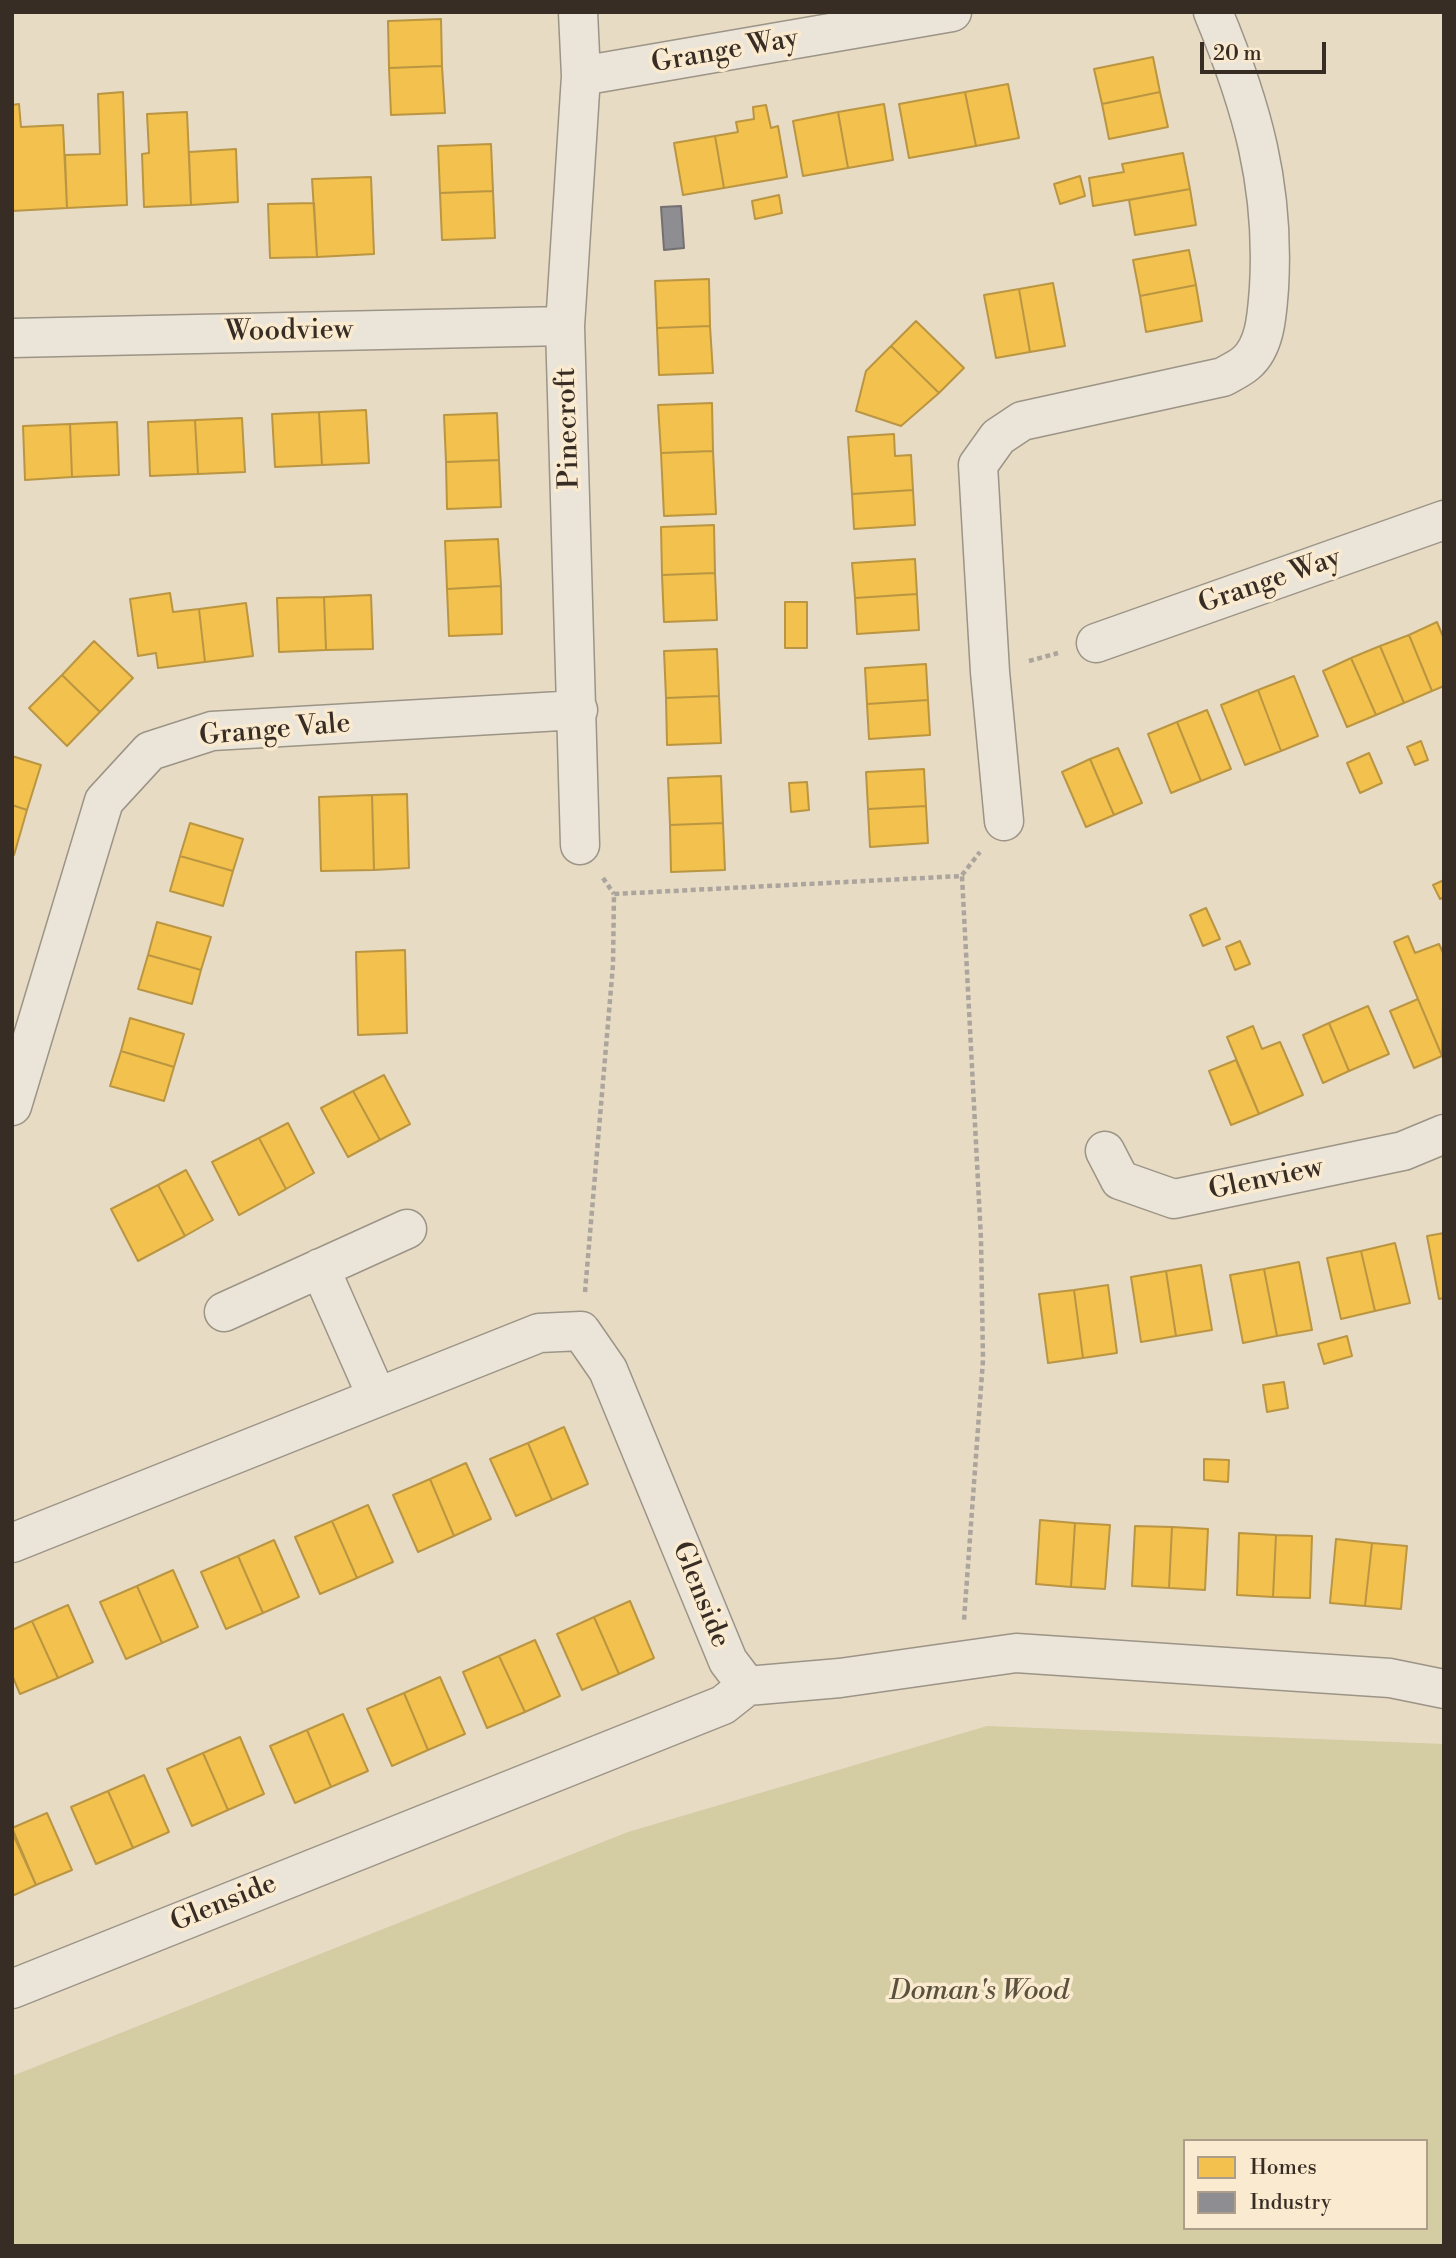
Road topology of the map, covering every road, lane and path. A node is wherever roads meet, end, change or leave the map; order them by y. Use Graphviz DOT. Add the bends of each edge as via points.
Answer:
graph roads {
  1 [pos="578,12"];
  2 [pos="952,12"];
  3 [pos="1213,12"];
  4 [pos="581,76"];
  5 [pos="565,326"];
  6 [pos="12,338"];
  7 [pos="1444,520"];
  8 [pos="1096,643"];
  9 [pos="990,672"];
  10 [pos="578,710"];
  11 [pos="1004,821"];
  12 [pos="580,845"];
  13 [pos="12,1106"];
  14 [pos="1444,1134"];
  15 [pos="1105,1151"];
  16 [pos="407,1229"];
  17 [pos="320,1268"];
  18 [pos="224,1312"];
  19 [pos="581,1331"];
  20 [pos="377,1397"];
  21 [pos="12,1543"];
  22 [pos="961,1659"];
  23 [pos="747,1686"];
  24 [pos="1444,1689"];
  25 [pos="12,1989"];
  1 -- 4 [label="street, Pinecroft"];
  2 -- 4 [label="street, Grange Way"];
  3 -- 9 [label="street" via="1236,66 1262,156 1271,242 1267,325 1248,362 1223,377 1022,421 998,436 978,464"];
  4 -- 5 [label="street, Pinecroft"];
  5 -- 6 [label="street, Woodview"];
  5 -- 10 [label="street, Pinecroft"];
  7 -- 8 [label="street, Grange Way"];
  8 -- 9 [label="path"];
  9 -- 11 [label="street"];
  10 -- 12 [label="street, Pinecroft"];
  10 -- 13 [label="street, Grange Vale" via="212,732 150,751 104,801"];
  14 -- 15 [label="street, Glenview" via="1404,1152 1174,1199 1120,1180"];
  16 -- 17 [label="street"];
  17 -- 18 [label="street"];
  17 -- 20 [label="street"];
  19 -- 20 [label="street" via="539,1333"];
  19 -- 22 [label="path" via="613,965 614,894 962,876 983,1360"];
  19 -- 23 [label="street, Glenside" via="608,1370 727,1661"];
  20 -- 21 [label="street"];
  22 -- 23 [label="street" via="840,1678"];
  22 -- 24 [label="street" via="1016,1653 1390,1678"];
  23 -- 25 [label="street, Glenside" via="723,1706"];
}
